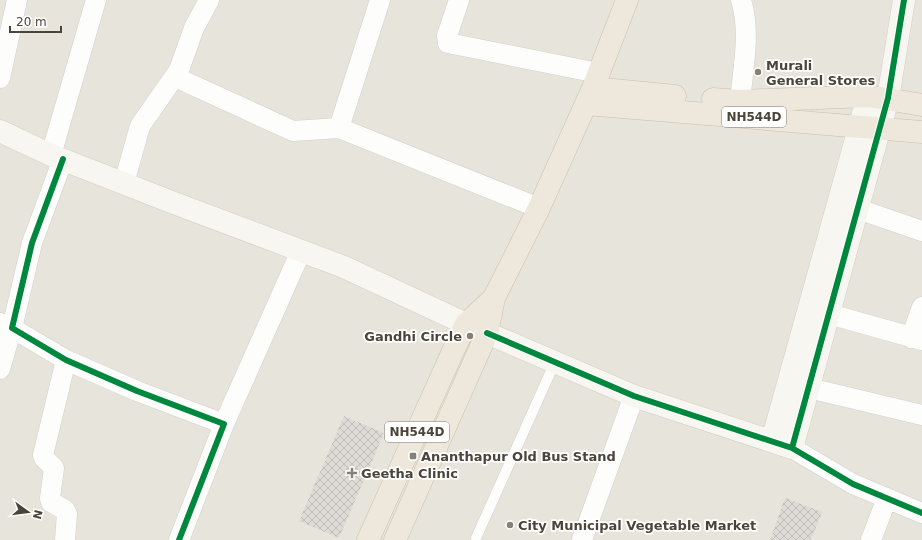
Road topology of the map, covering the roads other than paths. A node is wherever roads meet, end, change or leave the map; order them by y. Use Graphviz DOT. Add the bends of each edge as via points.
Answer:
graph roads {
  1 [pos="18,0"];
  2 [pos="96,0"];
  3 [pos="209,0"];
  4 [pos="459,0"];
  5 [pos="627,0"];
  6 [pos="741,0"];
  7 [pos="904,0"];
  8 [pos="378,1"];
  9 [pos="175,77"];
  10 [pos="0,78"];
  11 [pos="592,88"];
  12 [pos="878,97"];
  13 [pos="740,101"];
  14 [pos="922,105"];
  15 [pos="870,127"];
  16 [pos="339,128"];
  17 [pos="0,131"];
  18 [pos="922,132"];
  19 [pos="57,157"];
  20 [pos="124,183"];
  21 [pos="539,208"];
  22 [pos="858,209"];
  23 [pos="922,231"];
  24 [pos="301,251"];
  25 [pos="494,298"];
  26 [pos="922,307"];
  27 [pos="829,314"];
  28 [pos="466,324"];
  29 [pos="6,326"];
  30 [pos="487,332"];
  31 [pos="917,339"];
  32 [pos="66,360"];
  33 [pos="555,362"];
  34 [pos="0,369"];
  35 [pos="809,388"];
  36 [pos="634,396"];
  37 [pos="922,415"];
  38 [pos="224,424"];
  39 [pos="772,441"];
  40 [pos="792,448"];
  41 [pos="887,498"];
  42 [pos="922,513"];
  43 [pos="476,538"];
  44 [pos="65,540"];
  45 [pos="179,540"];
  46 [pos="368,540"];
  47 [pos="395,540"];
  48 [pos="582,540"];
  49 [pos="871,540"];
  1 -- 10 [label="street"];
  2 -- 19 [label="street"];
  3 -- 9 [label="street" via="194,28"];
  4 -- 11 [label="street" via="447,36 448,43"];
  5 -- 11 [label="highway, NH544D"];
  6 -- 13 [label="street" via="746,30"];
  7 -- 12 [label="street"];
  8 -- 16 [label="street"];
  9 -- 16 [label="street" via="293,131"];
  9 -- 20 [label="street" via="140,126"];
  11 -- 13 [label="highway, NH544D"];
  11 -- 15 [label="highway, NH544D"];
  11 -- 21 [label="highway, NH544D"];
  12 -- 13 [label="highway, NH544D"];
  12 -- 14 [label="highway, NH544D"];
  12 -- 15 [label="street"];
  15 -- 18 [label="highway, NH544D"];
  15 -- 22 [label="street"];
  15 -- 39 [label="street"];
  16 -- 21 [label="street"];
  17 -- 19 [label="street"];
  19 -- 20 [label="street"];
  19 -- 29 [label="street"];
  20 -- 24 [label="street"];
  21 -- 25 [label="highway, NH544D"];
  22 -- 23 [label="street"];
  22 -- 27 [label="street"];
  24 -- 28 [label="street" via="344,267"];
  24 -- 38 [label="street"];
  25 -- 28 [label="highway, NH544D"];
  25 -- 30 [label="highway, NH544D"];
  26 -- 31 [label="street"];
  27 -- 31 [label="street"];
  27 -- 35 [label="street"];
  28 -- 30 [label="street"];
  28 -- 46 [label="highway, NH544D"];
  29 -- 32 [label="street"];
  29 -- 34 [label="street"];
  30 -- 33 [label="street"];
  30 -- 47 [label="highway, NH544D"];
  32 -- 38 [label="street" via="137,391"];
  32 -- 44 [label="street" via="43,455 54,468 50,502 65,510 67,514"];
  33 -- 36 [label="street"];
  33 -- 43 [label="lane"];
  35 -- 37 [label="street"];
  35 -- 40 [label="street"];
  36 -- 39 [label="street"];
  36 -- 48 [label="street"];
  38 -- 45 [label="street"];
  39 -- 40 [label="street"];
  40 -- 41 [label="street" via="853,484"];
  41 -- 42 [label="street"];
  41 -- 49 [label="street"];
}
